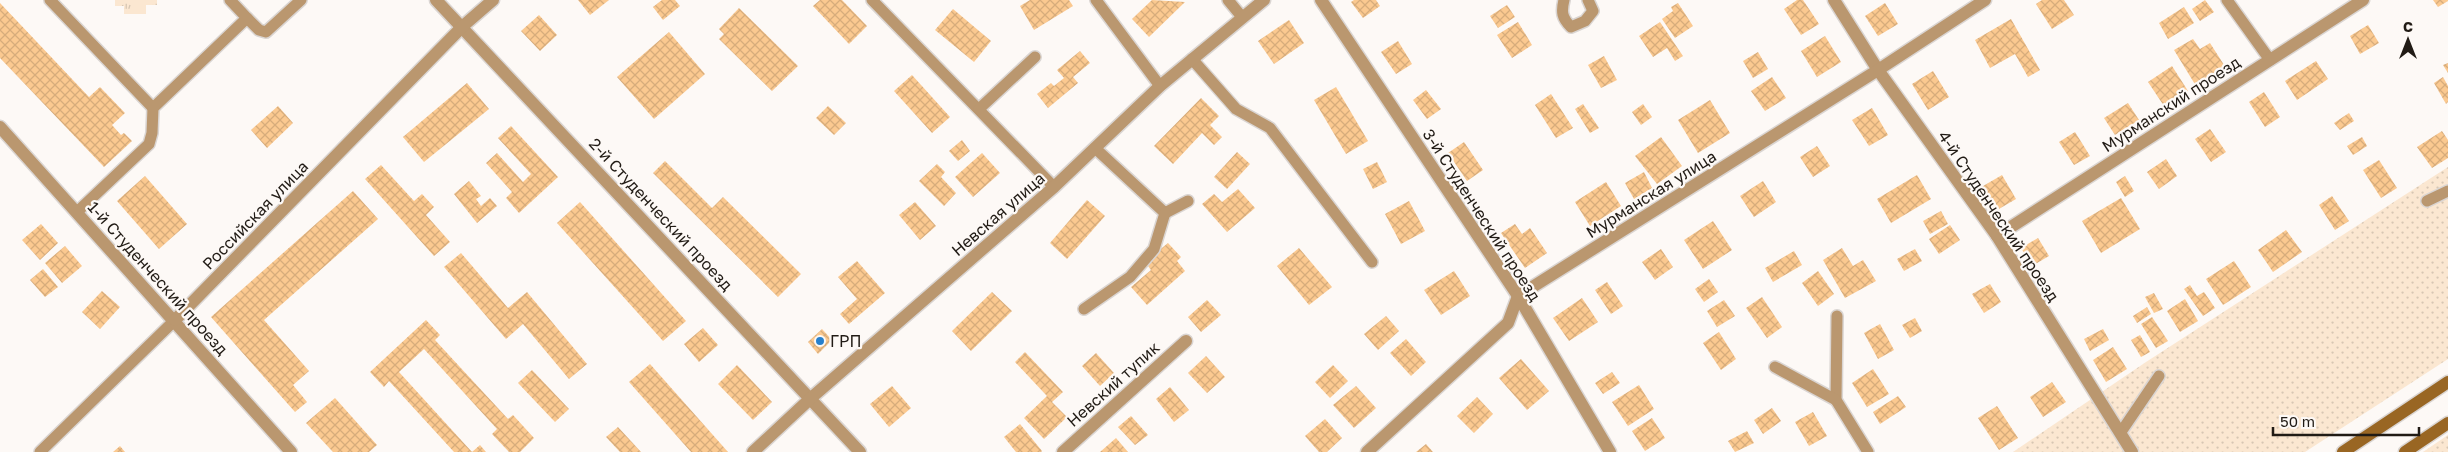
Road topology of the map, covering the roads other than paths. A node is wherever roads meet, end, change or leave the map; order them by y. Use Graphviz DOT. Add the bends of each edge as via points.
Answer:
graph roads {
  1 [pos="50,0"];
  2 [pos="230,0"];
  3 [pos="301,0"];
  4 [pos="436,0"];
  5 [pos="493,0"];
  6 [pos="872,0"];
  7 [pos="1096,0"];
  8 [pos="1228,0"];
  9 [pos="1264,0"];
  10 [pos="1321,0"];
  11 [pos="1564,0"];
  12 [pos="1588,0"];
  13 [pos="1834,0"];
  14 [pos="1985,0"];
  15 [pos="2227,0"];
  16 [pos="2364,0"];
  17 [pos="1242,17"];
  18 [pos="247,18"];
  19 [pos="463,26"];
  20 [pos="1035,57"];
  21 [pos="1192,59"];
  22 [pos="2270,60"];
  23 [pos="1878,70"];
  24 [pos="1160,86"];
  25 [pos="153,108"];
  26 [pos="979,109"];
  27 [pos="0,127"];
  28 [pos="1095,148"];
  29 [pos="1054,187"];
  30 [pos="2448,191"];
  31 [pos="1188,202"];
  32 [pos="2427,202"];
  33 [pos="77,212"];
  34 [pos="1165,213"];
  35 [pos="1997,236"];
  36 [pos="1372,262"];
  37 [pos="1518,296"];
  38 [pos="1084,310"];
  39 [pos="1837,316"];
  40 [pos="175,320"];
  41 [pos="1186,341"];
  42 [pos="1774,367"];
  43 [pos="2159,376"];
  44 [pos="2448,382"];
  45 [pos="811,398"];
  46 [pos="1836,400"];
  47 [pos="2448,423"];
  48 [pos="2121,432"];
  49 [pos="40,452"];
  50 [pos="291,452"];
  51 [pos="753,452"];
  52 [pos="860,452"];
  53 [pos="1063,452"];
  54 [pos="1367,452"];
  55 [pos="1610,452"];
  56 [pos="1868,452"];
  57 [pos="2132,452"];
  58 [pos="2343,452"];
  59 [pos="2405,452"];
  1 -- 25 [label="lane"];
  2 -- 18 [label="lane"];
  3 -- 18 [label="lane" via="266,32 259,30"];
  4 -- 19 [label="street, 2-й Студенческий проезд"];
  5 -- 19 [label="street, Российская улица"];
  6 -- 26 [label="lane"];
  7 -- 24 [label="lane"];
  8 -- 17 [label="lane"];
  9 -- 17 [label="street, Невская улица"];
  10 -- 37 [label="street, 3-й Студенческий проезд"];
  11 -- 12 [label="lane" via="1564,20 1570,27 1585,21 1593,11"];
  13 -- 23 [label="street, 4-й Студенческий проезд"];
  14 -- 23 [label="street, Мурманская улица"];
  15 -- 22 [label="lane"];
  16 -- 22 [label="street, Мурманский проезд"];
  17 -- 21 [label="street, Невская улица"];
  18 -- 25 [label="lane"];
  19 -- 40 [label="street, Российская улица"];
  19 -- 45 [label="street, 2-й Студенческий проезд"];
  20 -- 26 [label="lane"];
  21 -- 24 [label="street, Невская улица"];
  21 -- 36 [label="lane" via="1236,109 1270,128"];
  22 -- 35 [label="street, Мурманский проезд"];
  23 -- 35 [label="street, 4-й Студенческий проезд"];
  23 -- 37 [label="street, Мурманская улица"];
  24 -- 28 [label="street, Невская улица"];
  25 -- 33 [label="lane" via="149,144"];
  26 -- 29 [label="lane"];
  27 -- 33 [label="street, 1-й Студенческий проезд"];
  28 -- 29 [label="street, Невская улица"];
  28 -- 34 [label="lane"];
  29 -- 45 [label="street, Невская улица"];
  30 -- 32 [label="lane"];
  31 -- 34 [label="lane"];
  33 -- 40 [label="street, 1-й Студенческий проезд"];
  34 -- 38 [label="lane" via="1154,249 1130,276"];
  35 -- 48 [label="street, 4-й Студенческий проезд"];
  37 -- 54 [label="street" via="1508,322"];
  37 -- 55 [label="street, 3-й Студенческий проезд"];
  39 -- 46 [label="lane"];
  40 -- 49 [label="lane, Российская улица"];
  40 -- 50 [label="street, 1-й Студенческий проезд"];
  41 -- 53 [label="street, Невский тупик"];
  42 -- 46 [label="lane"];
  43 -- 48 [label="lane"];
  44 -- 58 [label="main road"];
  45 -- 51 [label="street, Невская улица"];
  45 -- 52 [label="street, 2-й Студенческий проезд"];
  46 -- 56 [label="lane"];
  47 -- 59 [label="main road"];
  48 -- 57 [label="street, 4-й Студенческий проезд"];
}
